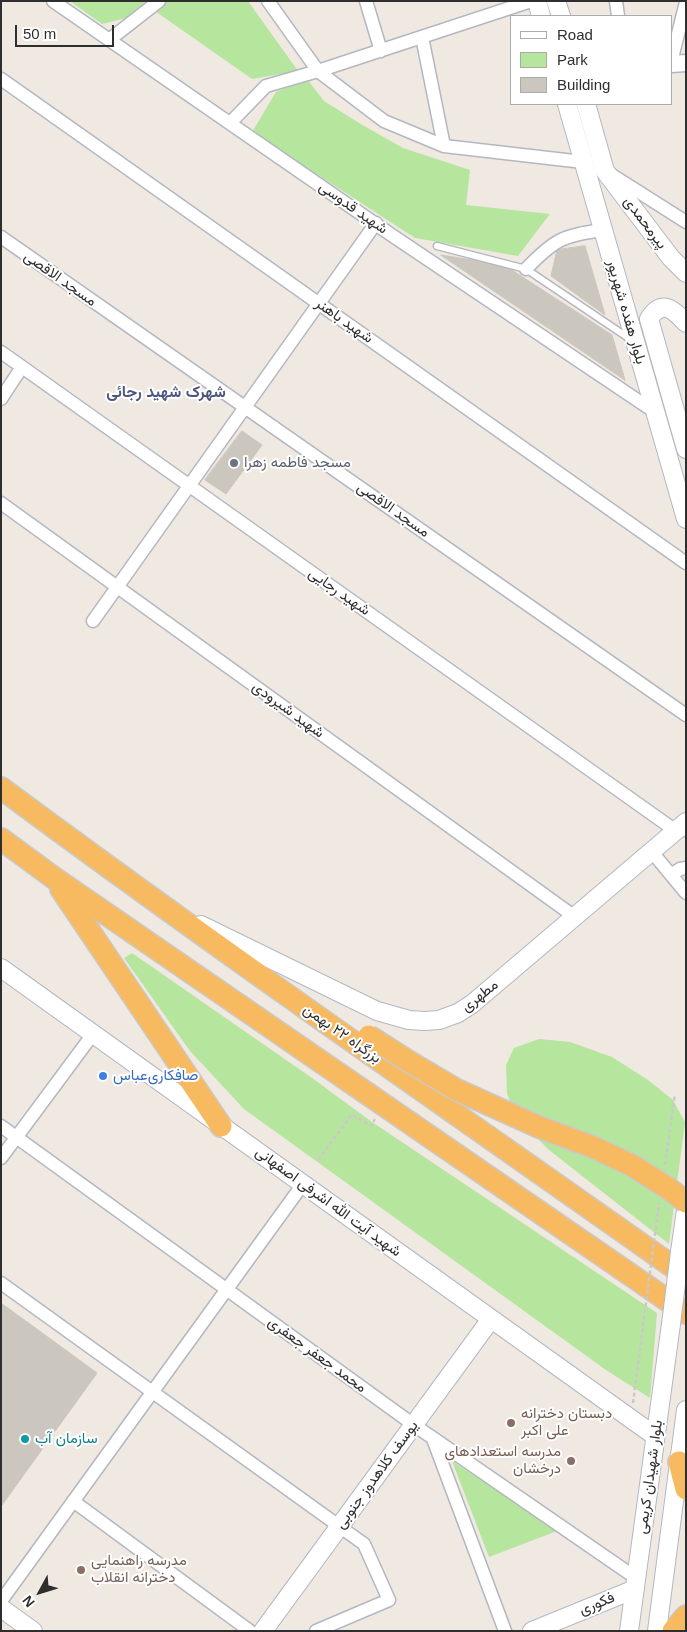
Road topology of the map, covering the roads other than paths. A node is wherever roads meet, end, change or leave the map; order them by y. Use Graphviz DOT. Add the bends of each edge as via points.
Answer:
graph roads {
  1 [pos="53,1"];
  2 [pos="159,1"];
  3 [pos="268,1"];
  4 [pos="366,1"];
  5 [pos="531,1"];
  6 [pos="537,1"];
  7 [pos="556,1"];
  8 [pos="616,1"];
  9 [pos="686,2"];
  10 [pos="541,15"];
  11 [pos="561,15"];
  12 [pos="618,15"];
  13 [pos="422,37"];
  14 [pos="110,40"];
  15 [pos="381,51"];
  16 [pos="672,59"];
  17 [pos="672,63"];
  18 [pos="686,63"];
  19 [pos="318,72"];
  20 [pos="1,79"];
  21 [pos="566,105"];
  22 [pos="586,105"];
  23 [pos="230,122"];
  24 [pos="444,146"];
  25 [pos="583,162"];
  26 [pos="605,171"];
  27 [pos="686,222"];
  28 [pos="376,223"];
  29 [pos="603,230"];
  30 [pos="1,237"];
  31 [pos="437,246"];
  32 [pos="526,269"];
  33 [pos="686,273"];
  34 [pos="319,303"];
  35 [pos="686,323"];
  36 [pos="635,342"];
  37 [pos="1,352"];
  38 [pos="22,367"];
  39 [pos="1,399"];
  40 [pos="245,408"];
  41 [pos="655,412"];
  42 [pos="686,449"];
  43 [pos="189,486"];
  44 [pos="1,503"];
  45 [pos="686,519"];
  46 [pos="686,562"];
  47 [pos="118,587"];
  48 [pos="93,621"];
  49 [pos="686,714"];
  50 [pos="1,788"];
  51 [pos="683,827"];
  52 [pos="1,839"];
  53 [pos="652,852"];
  54 [pos="97,859"];
  55 [pos="686,868"];
  56 [pos="671,875"];
  57 [pos="54,878"];
  58 [pos="686,894"];
  59 [pos="575,917"];
  60 [pos="192,921"];
  61 [pos="1,968"];
  62 [pos="92,1034"];
  63 [pos="1,1126"];
  64 [pos="221,1126"];
  65 [pos="16,1137"];
  66 [pos="1,1158"];
  67 [pos="303,1184"];
  68 [pos="686,1202"];
  69 [pos="686,1210"];
  70 [pos="686,1276"];
  71 [pos="1,1283"];
  72 [pos="227,1289"];
  73 [pos="491,1319"];
  74 [pos="678,1319"];
  75 [pos="153,1392"];
  76 [pos="686,1410"];
  77 [pos="414,1425"];
  78 [pos="655,1436"];
  79 [pos="433,1439"];
  80 [pos="679,1462"];
  81 [pos="686,1489"];
  82 [pos="73,1501"];
  83 [pos="340,1526"];
  84 [pos="636,1584"];
  85 [pos="662,1585"];
  86 [pos="1,1600"];
  87 [pos="1,1608"];
  88 [pos="686,1616"];
  89 [pos="630,1629"];
  90 [pos="33,1631"];
  91 [pos="250,1631"];
  92 [pos="263,1631"];
  93 [pos="316,1631"];
  94 [pos="505,1631"];
  95 [pos="532,1631"];
  96 [pos="657,1631"];
  97 [pos="673,1631"];
  1 -- 14 [label="street, شهید قدوسی"];
  2 -- 14 [label="street"];
  3 -- 19 [label="street"];
  4 -- 15 [label="street"];
  5 -- 13 [label="street"];
  6 -- 10 [label="main road"];
  7 -- 11 [label="main road"];
  8 -- 12 [label="street"];
  9 -- 16 [label="street"];
  13 -- 15 [label="street"];
  13 -- 24 [label="street"];
  14 -- 23 [label="street, شهید قدوسی"];
  15 -- 19 [label="street"];
  17 -- 18 [label="street"];
  19 -- 23 [label="street" via="266,86"];
  19 -- 24 [label="street" via="384,121"];
  20 -- 34 [label="street, شهید باهنر"];
  21 -- 25 [label="main road, بلوار هفده شهریور"];
  22 -- 26 [label="main road"];
  23 -- 28 [label="street, شهید قدوسی"];
  24 -- 25 [label="street"];
  25 -- 29 [label="main road, بلوار هفده شهریور"];
  26 -- 27 [label="street"];
  26 -- 33 [label="main road, پیرمحمدی"];
  28 -- 34 [label="street"];
  28 -- 41 [label="street, شهید قدوسی"];
  29 -- 32 [label="street" via="577,233 557,240"];
  29 -- 36 [label="main road, بلوار هفده شهریور"];
  30 -- 40 [label="street, مسجد الاقصی"];
  31 -- 32 [label="lane"];
  32 -- 36 [label="lane"];
  34 -- 40 [label="street"];
  34 -- 46 [label="street, شهید باهنر"];
  35 -- 42 [label="main road, بلوار هفده شهریور" via="666,307 649,319"];
  36 -- 41 [label="main road, بلوار هفده شهریور"];
  37 -- 38 [label="street, شهید رجایی"];
  38 -- 39 [label="street"];
  38 -- 43 [label="street, شهید رجایی"];
  40 -- 43 [label="street"];
  40 -- 49 [label="street, مسجد الاقصی"];
  41 -- 45 [label="main road, بلوار هفده شهریور"];
  43 -- 47 [label="street"];
  43 -- 51 [label="street, شهید رجایی"];
  44 -- 47 [label="street, شهید شیرودی"];
  47 -- 48 [label="street"];
  47 -- 59 [label="street, شهید شیرودی"];
  50 -- 54 [label="highway, بزرگراه ۲۲ بهمن"];
  51 -- 53 [label="main road, مطهری"];
  52 -- 57 [label="highway"];
  53 -- 56 [label="street"];
  53 -- 59 [label="main road, مطهری"];
  54 -- 60 [label="highway"];
  54 -- 70 [label="highway, بزرگراه ۲۲ بهمن"];
  55 -- 56 [label="street"];
  56 -- 58 [label="street"];
  57 -- 64 [label="highway"];
  57 -- 74 [label="highway"];
  59 -- 60 [label="main road, مطهری" via="472,1004 439,1020 425,1021 377,1012"];
  60 -- 68 [label="highway, bridge" via="457,1090 633,1166"];
  61 -- 62 [label="main road, شهید آیت الله اشرفی اصفهانی"];
  62 -- 64 [label="main road, شهید آیت الله اشرفی اصفهانی"];
  62 -- 65 [label="street"];
  63 -- 65 [label="street, محمد جعفر جعفری"];
  64 -- 67 [label="main road, شهید آیت الله اشرفی اصفهانی"];
  65 -- 66 [label="street"];
  65 -- 72 [label="street, محمد جعفر جعفری"];
  67 -- 72 [label="street"];
  67 -- 73 [label="main road, شهید آیت الله اشرفی اصفهانی"];
  69 -- 74 [label="main road, بلوار شهیدان کریمی, bridge" via="680,1252"];
  71 -- 75 [label="street"];
  72 -- 75 [label="street"];
  72 -- 77 [label="street, محمد جعفر جعفری"];
  73 -- 77 [label="main road, یوسف کلاهدوز جنوبی"];
  73 -- 78 [label="main road, شهید آیت الله اشرفی اصفهانی"];
  74 -- 78 [label="main road, بلوار شهیدان کریمی"];
  75 -- 82 [label="street"];
  75 -- 83 [label="street"];
  76 -- 80 [label="main road, بلوار شهیدان کریمی"];
  77 -- 79 [label="street, محمد جعفر جعفری"];
  77 -- 83 [label="main road, یوسف کلاهدوز جنوبی"];
  78 -- 84 [label="main road, بلوار شهیدان کریمی"];
  79 -- 84 [label="street, محمد جعفر جعفری"];
  79 -- 94 [label="street"];
  80 -- 81 [label="highway"];
  80 -- 85 [label="main road, بلوار شهیدان کریمی"];
  82 -- 86 [label="street"];
  82 -- 91 [label="street"];
  83 -- 92 [label="main road, یوسف کلاهدوز جنوبی"];
  83 -- 93 [label="street" via="364,1544 389,1600"];
  84 -- 89 [label="main road, بلوار شهیدان کریمی"];
  84 -- 95 [label="main road, فکوری"];
  85 -- 89 [label="main road" via="654,1566 644,1568 635,1622"];
  85 -- 96 [label="main road, بلوار شهیدان کریمی"];
  87 -- 90 [label="main road"];
  88 -- 97 [label="highway"];
}
